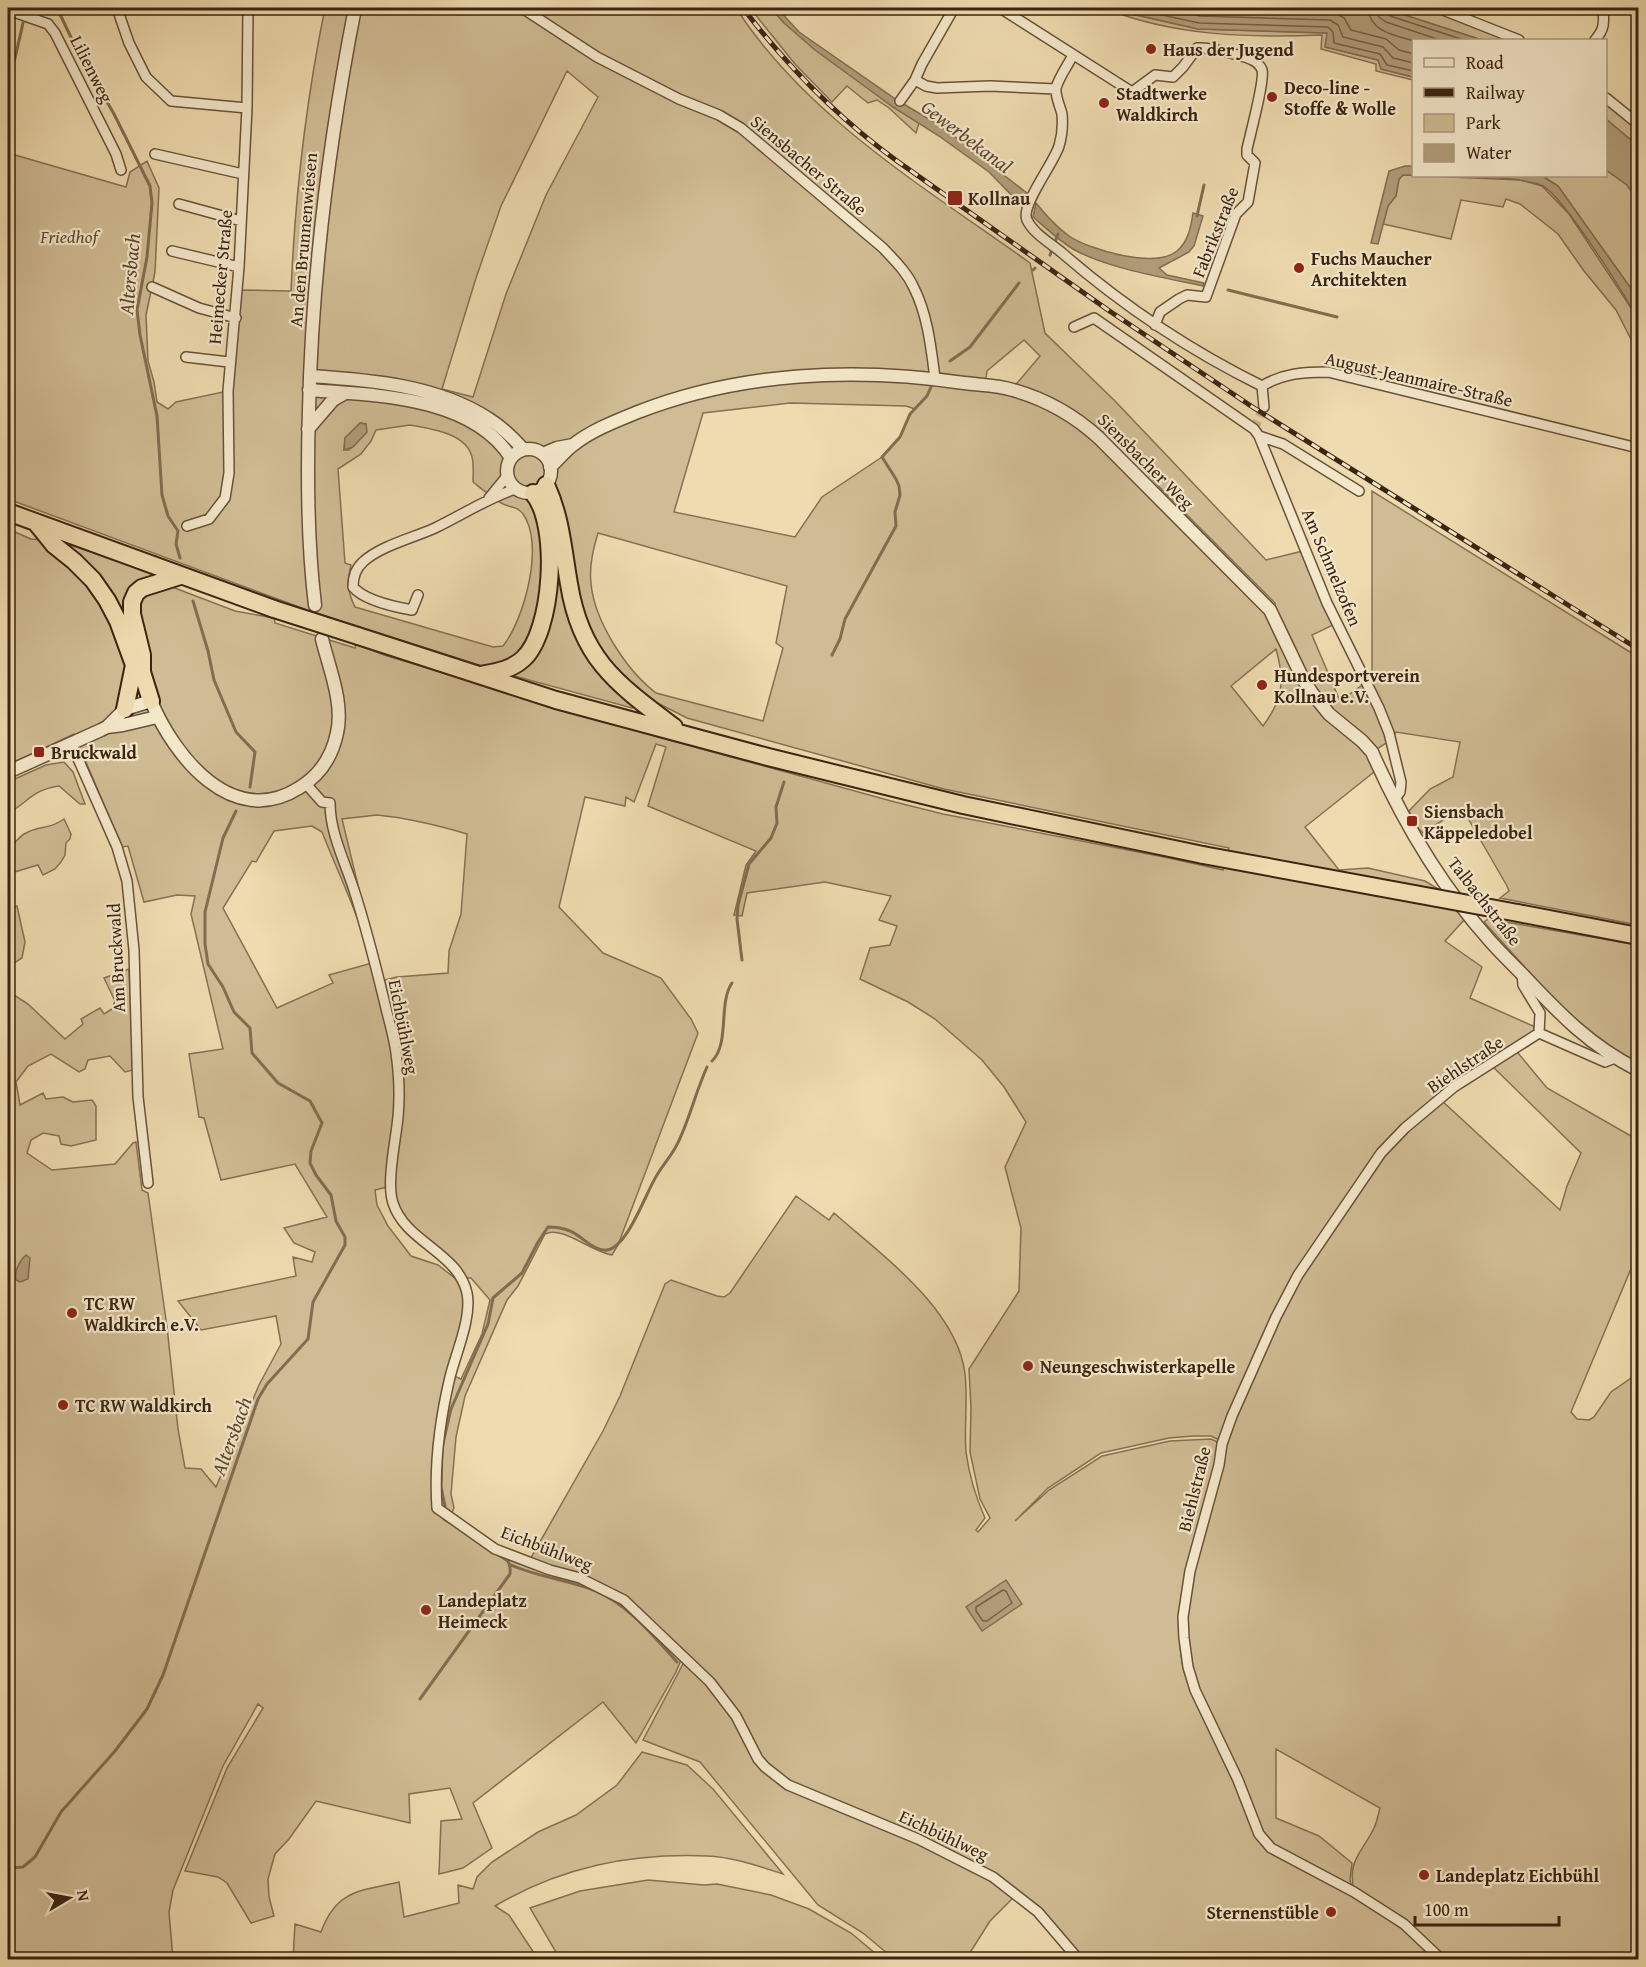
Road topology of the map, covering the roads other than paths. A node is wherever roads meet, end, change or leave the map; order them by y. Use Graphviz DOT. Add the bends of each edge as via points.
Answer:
graph roads {
  1 [pos="117,8"];
  2 [pos="249,8"];
  3 [pos="355,8"];
  4 [pos="522,8"];
  5 [pos="954,8"];
  6 [pos="1000,8"];
  7 [pos="1438,8"];
  8 [pos="1603,8"];
  9 [pos="8,10"];
  10 [pos="1516,39"];
  11 [pos="1596,39"];
  12 [pos="1072,55"];
  13 [pos="915,80"];
  14 [pos="1056,89"];
  15 [pos="1607,100"];
  16 [pos="900,101"];
  17 [pos="247,108"];
  18 [pos="1638,124"];
  19 [pos="156,154"];
  20 [pos="121,170"];
  21 [pos="243,174"];
  22 [pos="179,204"];
  23 [pos="241,221"];
  24 [pos="172,251"];
  25 [pos="239,267"];
  26 [pos="153,287"];
  27 [pos="236,318"];
  28 [pos="1155,325"];
  29 [pos="1074,327"];
  30 [pos="186,357"];
  31 [pos="229,362"];
  32 [pos="310,376"];
  33 [pos="935,378"];
  34 [pos="1262,386"];
  35 [pos="309,390"];
  36 [pos="345,393"];
  37 [pos="1264,407"];
  38 [pos="308,430"];
  39 [pos="1259,436"];
  40 [pos="573,445"];
  41 [pos="1638,448"];
  42 [pos="523,449"];
  43 [pos="543,454"];
  44 [pos="511,458"];
  45 [pos="550,467"];
  46 [pos="507,476"];
  47 [pos="515,489"];
  48 [pos="540,489"];
  49 [pos="1359,490"];
  50 [pos="489,498"];
  51 [pos="8,512"];
  52 [pos="37,524"];
  53 [pos="187,526"];
  54 [pos="180,576"];
  55 [pos="418,595"];
  56 [pos="315,605"];
  57 [pos="322,639"];
  58 [pos="138,669"];
  59 [pos="481,675"];
  60 [pos="154,709"];
  61 [pos="125,710"];
  62 [pos="107,727"];
  63 [pos="682,733"];
  64 [pos="71,743"];
  65 [pos="8,772"];
  66 [pos="306,784"];
  67 [pos="1395,799"];
  68 [pos="1638,936"];
  69 [pos="1522,974"];
  70 [pos="1539,1033"];
  71 [pos="1615,1058"];
  72 [pos="1638,1070"];
  73 [pos="148,1183"];
  74 [pos="1078,1959"];
  75 [pos="1442,1959"];
  1 -- 17 [label="street" via="146,77 171,101"];
  2 -- 17 [label="street, Heimecker Straße"];
  3 -- 32 [label="street, An den Brunnenwiesen" via="327,169 316,266"];
  4 -- 33 [label="street, Siensbacher Straße" via="597,57 741,128 883,248 914,287 930,334"];
  5 -- 13 [label="street"];
  6 -- 12 [label="street, Fabrikstraße"];
  7 -- 10 [label="street"];
  8 -- 11 [label="street" via="1604,26"];
  9 -- 20 [label="street, Lilienweg" via="48,24 55,33"];
  12 -- 14 [label="street"];
  12 -- 28 [label="street, Fabrikstraße" via="1132,92 1155,75 1173,77 1197,48 1246,57 1262,69 1247,149 1255,163 1248,202 1236,214 1206,297 1187,295 1179,299 1160,312"];
  13 -- 14 [label="street" via="937,88"];
  13 -- 16 [label="street"];
  14 -- 28 [label="street" via="1062,115 1059,147 1031,198 1027,220 1085,273"];
  15 -- 18 [label="street"];
  17 -- 21 [label="street, Heimecker Straße"];
  19 -- 21 [label="street"];
  21 -- 23 [label="street, Heimecker Straße"];
  22 -- 23 [label="street"];
  23 -- 25 [label="street, Heimecker Straße"];
  24 -- 25 [label="street"];
  25 -- 27 [label="street, Heimecker Straße"];
  26 -- 27 [label="street" via="199,308"];
  27 -- 31 [label="street, Heimecker Straße"];
  28 -- 34 [label="street"];
  29 -- 39 [label="street, Am Schmelzofen" via="1094,318"];
  30 -- 31 [label="street"];
  31 -- 53 [label="street, Heimecker Straße" via="229,473 225,498 209,519"];
  32 -- 35 [label="street, An den Brunnenwiesen"];
  32 -- 42 [label="street" via="379,382 439,396 490,419"];
  33 -- 40 [label="street, Siensbacher Weg" via="836,374 782,377 729,386 658,404"];
  33 -- 67 [label="street, Siensbacher Weg" via="1012,389 1084,424 1270,610 1303,679 1329,714 1372,752"];
  34 -- 37 [label="street"];
  34 -- 41 [label="street, August-Jeanmaire-Straße" via="1293,373 1328,372"];
  35 -- 36 [label="street"];
  35 -- 38 [label="street, An den Brunnenwiesen"];
  36 -- 38 [label="street" via="333,400"];
  36 -- 44 [label="street" via="392,397 466,419 486,432"];
  38 -- 56 [label="street, An den Brunnenwiesen" via="310,567"];
  39 -- 49 [label="street, Am Schmelzofen" via="1283,444"];
  39 -- 67 [label="street, Am Schmelzofen" via="1327,603 1389,733 1400,772 1400,792"];
  40 -- 43 [label="street, Siensbacher Weg"];
  40 -- 45 [label="street, Siensbacher Weg"];
  42 -- 43 [label="street"];
  42 -- 44 [label="street"];
  43 -- 45 [label="street"];
  44 -- 46 [label="street"];
  45 -- 48 [label="street" via="550,478"];
  46 -- 47 [label="street"];
  46 -- 50 [label="street"];
  47 -- 48 [label="street" via="521,493"];
  47 -- 50 [label="street"];
  48 -- 59 [label="highway" via="551,568 536,643 515,665"];
  48 -- 63 [label="highway" via="559,521 576,616 586,641 631,696"];
  50 -- 55 [label="street" via="373,554 362,562 353,578 358,594 395,607 412,610"];
  51 -- 52 [label="highway"];
  52 -- 54 [label="highway"];
  52 -- 58 [label="highway" via="93,580 107,600"];
  54 -- 58 [label="highway" via="136,593 132,614 142,655"];
  54 -- 59 [label="highway, bridge"];
  57 -- 66 [label="street" via="337,704 337,733 326,762"];
  58 -- 60 [label="highway"];
  58 -- 61 [label="highway"];
  59 -- 63 [label="highway" via="556,700"];
  60 -- 61 [label="street"];
  60 -- 62 [label="street" via="123,725"];
  60 -- 66 [label="street" via="167,735 190,765 227,793 258,800 277,798"];
  61 -- 62 [label="street"];
  62 -- 64 [label="street"];
  63 -- 68 [label="highway, bridge" via="963,805 1203,855"];
  64 -- 65 [label="street"];
  64 -- 73 [label="street, Am Bruckwald" via="117,847 127,881 134,950 138,1097"];
  66 -- 74 [label="street, Eichbühlweg" via="322,802 330,803 330,820 362,915 396,1052 399,1095 393,1203 405,1225 444,1258 462,1280 468,1301 439,1440 437,1508 495,1549 580,1578 624,1600 710,1682 736,1716 765,1767 788,1785 918,1839 993,1877 1038,1912"];
  67 -- 69 [label="street, Talbachstraße" via="1423,851 1456,898"];
  69 -- 70 [label="street" via="1523,985 1540,1013"];
  69 -- 71 [label="street, Talbachstraße" via="1582,1035"];
  70 -- 71 [label="street" via="1605,1062"];
  70 -- 75 [label="street, Biehlstraße" via="1454,1088 1405,1128 1381,1153 1298,1275 1271,1327 1222,1444 1190,1571 1183,1617 1188,1667 1195,1690 1264,1842 1404,1924"];
  71 -- 72 [label="street, Talbachstraße"];
}
